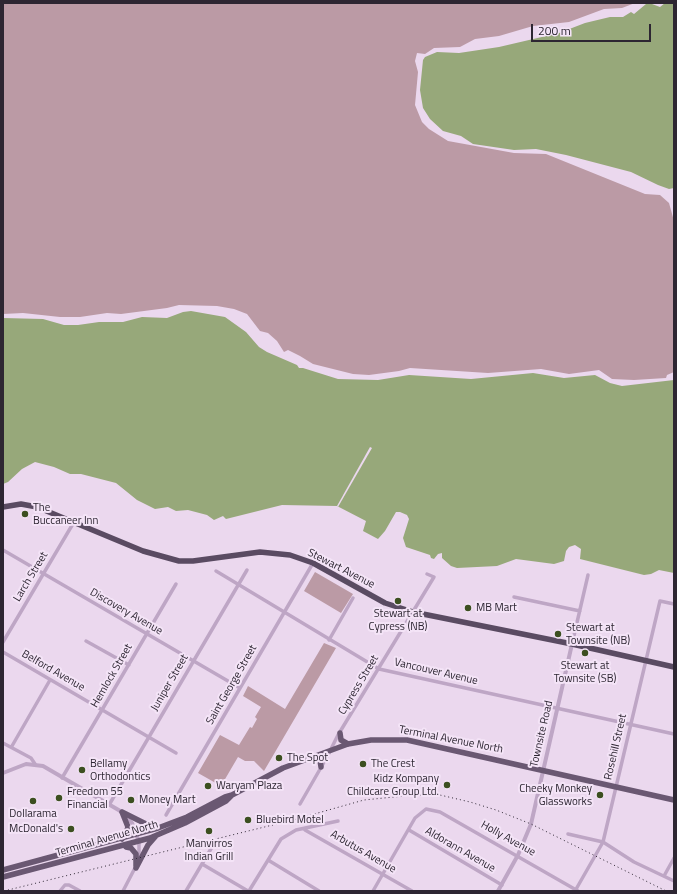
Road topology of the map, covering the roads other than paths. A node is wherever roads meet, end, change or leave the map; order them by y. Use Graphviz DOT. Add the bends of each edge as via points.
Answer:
graph roads {
  1 [pos="3,507"];
  2 [pos="74,521"];
  3 [pos="3,550"];
  4 [pos="313,563"];
  5 [pos="246,570"];
  6 [pos="216,571"];
  7 [pos="43,574"];
  8 [pos="427,574"];
  9 [pos="588,575"];
  10 [pos="176,584"];
  11 [pos="238,584"];
  12 [pos="514,597"];
  13 [pos="353,598"];
  14 [pos="674,604"];
  15 [pos="580,611"];
  16 [pos="284,612"];
  17 [pos="413,612"];
  18 [pos="146,635"];
  19 [pos="329,640"];
  20 [pos="86,641"];
  21 [pos="3,642"];
  22 [pos="572,644"];
  23 [pos="3,652"];
  24 [pos="646,661"];
  25 [pos="193,662"];
  26 [pos="129,665"];
  27 [pos="674,667"];
  28 [pos="380,669"];
  29 [pos="50,680"];
  30 [pos="240,688"];
  31 [pos="557,709"];
  32 [pos="102,710"];
  33 [pos="631,724"];
  34 [pos="340,733"];
  35 [pos="674,734"];
  36 [pos="149,737"];
  37 [pos="3,743"];
  38 [pos="348,744"];
  39 [pos="12,746"];
  40 [pos="330,750"];
  41 [pos="176,753"];
  42 [pos="311,756"];
  43 [pos="35,764"];
  44 [pos="322,767"];
  45 [pos="543,770"];
  46 [pos="3,773"];
  47 [pos="62,778"];
  48 [pos="616,786"];
  49 [pos="231,796"];
  50 [pos="674,800"];
  51 [pos="300,804"];
  52 [pos="109,805"];
  53 [pos="122,812"];
  54 [pos="166,815"];
  55 [pos="338,822"];
  56 [pos="158,828"];
  57 [pos="305,830"];
  58 [pos="409,830"];
  59 [pos="568,834"];
  60 [pos="137,835"];
  61 [pos="157,836"];
  62 [pos="122,839"];
  63 [pos="139,842"];
  64 [pos="603,842"];
  65 [pos="123,846"];
  66 [pos="212,847"];
  67 [pos="518,855"];
  68 [pos="674,858"];
  69 [pos="268,860"];
  70 [pos="202,864"];
  71 [pos="136,868"];
  72 [pos="3,870"];
  73 [pos="384,874"];
  74 [pos="664,876"];
  75 [pos="3,877"];
  76 [pos="674,881"];
  77 [pos="502,885"];
  78 [pos="60,891"];
  79 [pos="80,891"];
  80 [pos="123,891"];
  81 [pos="186,891"];
  82 [pos="249,891"];
  83 [pos="319,891"];
  84 [pos="373,891"];
  85 [pos="412,891"];
  86 [pos="498,891"];
  87 [pos="577,891"];
  1 -- 2 [label="highway, Stewart Avenue" via="21,504 37,507"];
  2 -- 4 [label="highway, Stewart Avenue" via="143,551 179,561 260,552 290,555"];
  2 -- 7 [label="street, Larch Street"];
  3 -- 7 [label="street, Discovery Avenue"];
  4 -- 16 [label="street, Saint George Street"];
  4 -- 17 [label="highway, Stewart Avenue" via="385,603"];
  5 -- 11 [label="street, Juniper Street"];
  6 -- 11 [label="street, Vancouver Avenue"];
  7 -- 18 [label="street, Discovery Avenue"];
  7 -- 21 [label="street, Larch Street"];
  8 -- 17 [label="street, Cypress Street" via="434,577"];
  9 -- 15 [label="street, Townsite Road"];
  10 -- 18 [label="street, Hemlock Street"];
  11 -- 16 [label="street, Vancouver Avenue"];
  11 -- 25 [label="street, Juniper Street"];
  12 -- 15 [label="street"];
  13 -- 19 [label="street"];
  14 -- 24 [label="street, Rosehill Street" via="660,601"];
  15 -- 22 [label="street, Townsite Road"];
  16 -- 19 [label="street, Vancouver Avenue"];
  16 -- 30 [label="street, Saint George Street"];
  17 -- 22 [label="highway, Stewart Avenue"];
  17 -- 28 [label="street, Cypress Street"];
  18 -- 25 [label="street, Discovery Avenue"];
  18 -- 26 [label="street, Hemlock Street"];
  19 -- 28 [label="street, Vancouver Avenue"];
  20 -- 26 [label="street"];
  22 -- 24 [label="highway, Stewart Avenue"];
  22 -- 31 [label="street, Townsite Road"];
  23 -- 29 [label="street, Belford Avenue"];
  24 -- 27 [label="highway, Stewart Avenue"];
  24 -- 33 [label="street, Rosehill Street"];
  25 -- 30 [label="street, Discovery Avenue"];
  25 -- 36 [label="street, Juniper Street"];
  26 -- 32 [label="street, Hemlock Street"];
  28 -- 31 [label="street, Vancouver Avenue"];
  28 -- 34 [label="street, Cypress Street"];
  29 -- 32 [label="street, Belford Avenue"];
  29 -- 39 [label="street"];
  30 -- 54 [label="street, Saint George Street"];
  31 -- 33 [label="street, Vancouver Avenue"];
  31 -- 45 [label="street, Townsite Road"];
  32 -- 36 [label="street, Belford Avenue"];
  32 -- 47 [label="street, Hemlock Street"];
  33 -- 35 [label="street, Vancouver Avenue"];
  33 -- 48 [label="street, Rosehill Street"];
  34 -- 38 [label="main road" via="341,740"];
  34 -- 40 [label="street, Cypress Street"];
  36 -- 41 [label="street, Belford Avenue"];
  36 -- 52 [label="street, Juniper Street"];
  37 -- 39 [label="street"];
  38 -- 40 [label="main road, Terminal Avenue North"];
  38 -- 45 [label="main road, Terminal Avenue North" via="371,740 407,740"];
  39 -- 43 [label="street" via="31,758"];
  40 -- 42 [label="main road, Terminal Avenue North"];
  40 -- 44 [label="street, Cypress Street"];
  42 -- 44 [label="main road" via="320,760"];
  42 -- 49 [label="main road, Terminal Avenue North"];
  43 -- 46 [label="street" via="26,764"];
  43 -- 47 [label="street"];
  44 -- 51 [label="street, Cypress Street"];
  45 -- 48 [label="main road, Terminal Avenue North"];
  45 -- 67 [label="street, Townsite Road" via="531,824"];
  47 -- 52 [label="street"];
  48 -- 50 [label="main road, Terminal Avenue North"];
  48 -- 64 [label="street, Rosehill Street"];
  49 -- 56 [label="main road, Terminal Avenue North" via="225,796 187,817"];
  49 -- 61 [label="main road, Terminal Avenue North" via="226,801"];
  52 -- 53 [label="street"];
  53 -- 56 [label="main road"];
  53 -- 60 [label="street" via="132,823"];
  53 -- 62 [label="main road" via="128,827"];
  55 -- 57 [label="street"];
  56 -- 60 [label="main road, Terminal Avenue North"];
  57 -- 69 [label="street" via="288,833 281,839"];
  57 -- 73 [label="street, Arbutus Avenue"];
  58 -- 67 [label="street, Holly Avenue" via="416,818 426,809 440,812"];
  58 -- 73 [label="street"];
  58 -- 77 [label="street, Aldorann Avenue"];
  59 -- 64 [label="street"];
  60 -- 62 [label="main road, Terminal Avenue North"];
  60 -- 63 [label="street"];
  61 -- 63 [label="main road, Terminal Avenue North"];
  61 -- 71 [label="main road" via="150,842"];
  62 -- 72 [label="main road, Terminal Avenue North"];
  63 -- 65 [label="main road, Terminal Avenue North"];
  63 -- 71 [label="street" via="140,857"];
  64 -- 74 [label="street" via="634,862"];
  64 -- 87 [label="street, Rosehill Street"];
  65 -- 71 [label="main road" via="131,848 136,854"];
  65 -- 75 [label="main road, Terminal Avenue North"];
  66 -- 70 [label="street"];
  67 -- 77 [label="street, Townsite Road"];
  67 -- 87 [label="street, Holly Avenue"];
  68 -- 74 [label="street"];
  69 -- 82 [label="street"];
  69 -- 83 [label="street"];
  70 -- 81 [label="street"];
  70 -- 82 [label="street"];
  71 -- 80 [label="street"];
  73 -- 84 [label="street"];
  73 -- 85 [label="street, Arbutus Avenue"];
  74 -- 76 [label="street"];
  77 -- 86 [label="street, Townsite Road"];
  78 -- 79 [label="street" via="65,885"];
}
